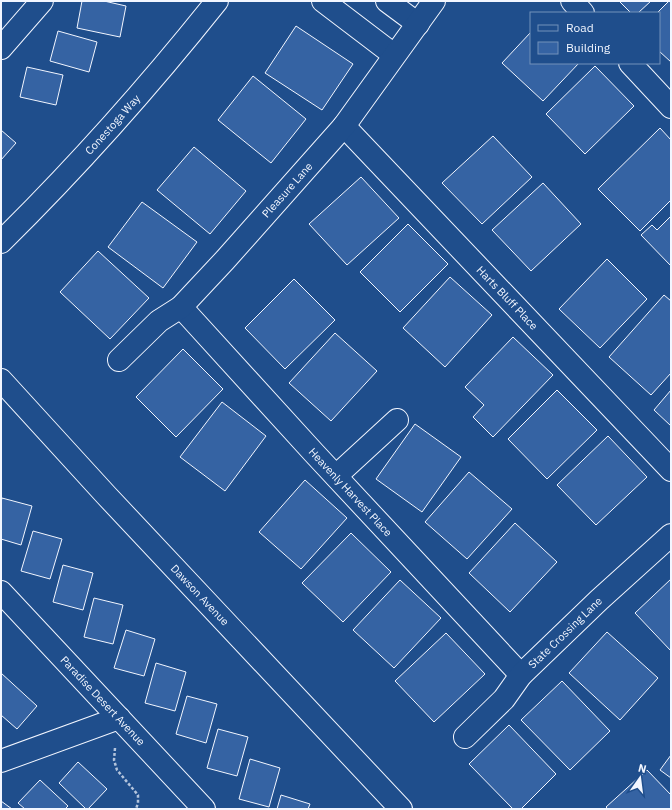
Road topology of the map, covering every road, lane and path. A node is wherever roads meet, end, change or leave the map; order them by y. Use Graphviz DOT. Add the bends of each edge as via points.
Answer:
graph roads {
  1 [pos="42,1"];
  2 [pos="217,1"];
  3 [pos="387,1"];
  4 [pos="434,1"];
  5 [pos="572,1"];
  6 [pos="335,4"];
  7 [pos="582,12"];
  8 [pos="418,24"];
  9 [pos="1,48"];
  10 [pos="394,55"];
  11 [pos="631,64"];
  12 [pos="671,107"];
  13 [pos="344,126"];
  14 [pos="1,242"];
  15 [pos="181,307"];
  16 [pos="119,360"];
  17 [pos="1,380"];
  18 [pos="397,420"];
  19 [pos="671,470"];
  20 [pos="336,476"];
  21 [pos="671,535"];
  22 [pos="1,592"];
  23 [pos="521,675"];
  24 [pos="119,718"];
  25 [pos="465,737"];
  26 [pos="115,745"];
  27 [pos="1,761"];
  28 [pos="136,809"];
  29 [pos="204,809"];
  30 [pos="401,809"];
  1 -- 9 [label="street"];
  2 -- 14 [label="street, Conestoga Way" via="132,104"];
  3 -- 8 [label="street"];
  4 -- 8 [label="street, Pleasure Lane"];
  5 -- 7 [label="street"];
  6 -- 10 [label="street"];
  8 -- 10 [label="street, Pleasure Lane"];
  10 -- 13 [label="street, Pleasure Lane"];
  11 -- 12 [label="street"];
  13 -- 15 [label="street, Pleasure Lane"];
  13 -- 19 [label="street, Harts Bluff Place"];
  15 -- 16 [label="street, Pleasure Lane" via="159,320"];
  15 -- 20 [label="street, Heavenly Harvest Place"];
  17 -- 30 [label="street, Dawson Avenue"];
  18 -- 20 [label="street"];
  20 -- 23 [label="street, Heavenly Harvest Place"];
  21 -- 23 [label="street, State Crossing Lane" via="598,600"];
  22 -- 24 [label="street, Paradise Desert Avenue"];
  23 -- 25 [label="street, State Crossing Lane" via="504,700"];
  24 -- 27 [label="street"];
  24 -- 29 [label="street, Paradise Desert Avenue"];
  26 -- 28 [label="path" via="114,760 117,770 138,796"];
}
